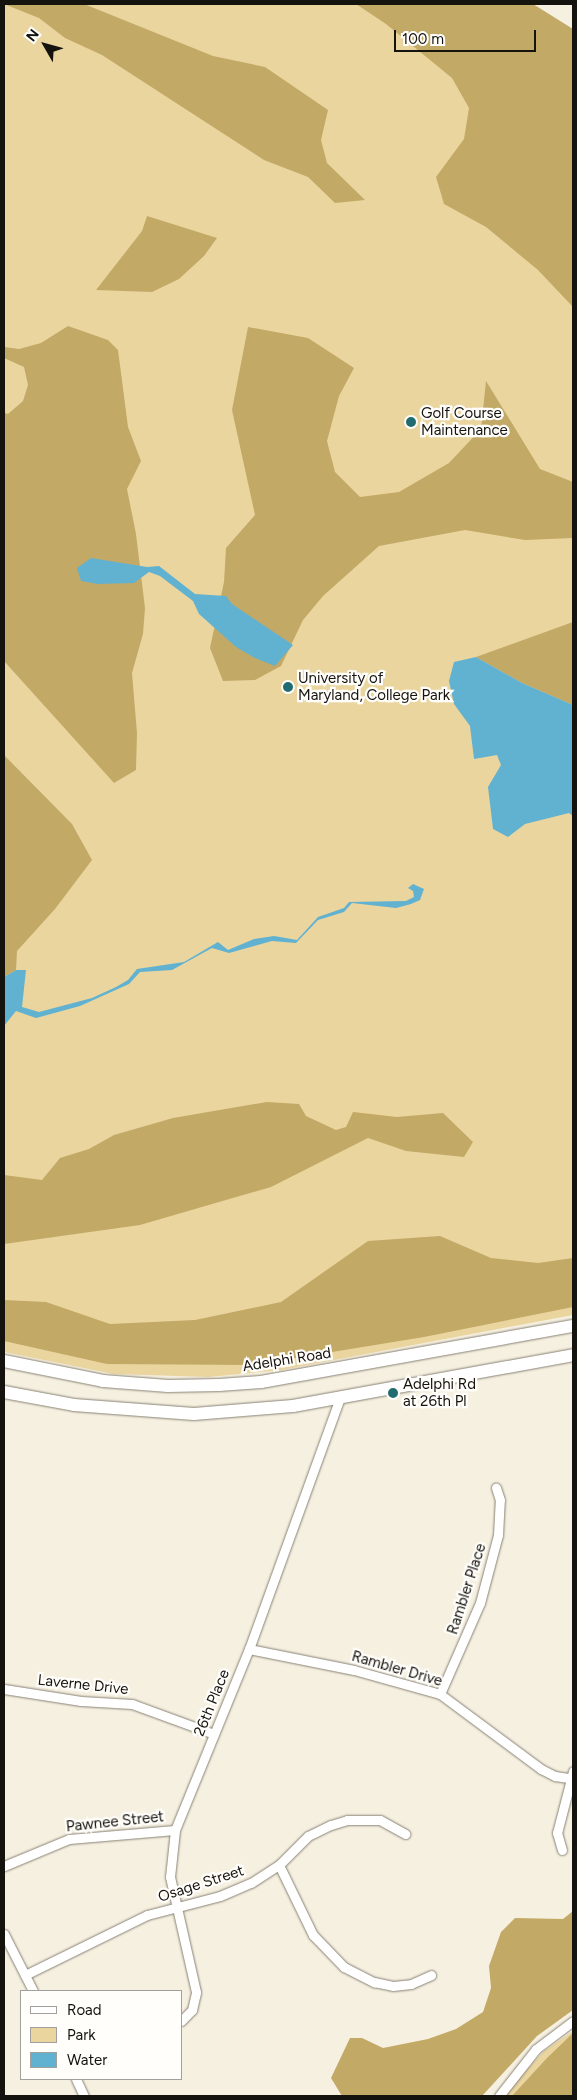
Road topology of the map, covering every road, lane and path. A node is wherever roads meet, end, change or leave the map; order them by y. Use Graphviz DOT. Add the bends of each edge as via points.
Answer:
graph roads {
  1 [pos="573,1326"];
  2 [pos="573,1355"];
  3 [pos="4,1362"];
  4 [pos="4,1392"];
  5 [pos="340,1396"];
  6 [pos="496,1488"];
  7 [pos="249,1649"];
  8 [pos="4,1689"];
  9 [pos="440,1694"];
  10 [pos="214,1734"];
  11 [pos="572,1776"];
  12 [pos="175,1830"];
  13 [pos="405,1834"];
  14 [pos="562,1850"];
  15 [pos="279,1865"];
  16 [pos="4,1866"];
  17 [pos="175,1906"];
  18 [pos="4,1934"];
  19 [pos="431,1975"];
  20 [pos="25,1976"];
  21 [pos="32,1990"];
  22 [pos="182,2020"];
  23 [pos="573,2021"];
  24 [pos="76,2080"];
  25 [pos="84,2096"];
  26 [pos="499,2096"];
  1 -- 3 [label="main road, Adelphi Road" via="261,1382 228,1385 129,1384 72,1377"];
  2 -- 5 [label="main road"];
  4 -- 5 [label="main road" via="74,1406 194,1414 293,1406"];
  5 -- 7 [label="street, 26th Place"];
  6 -- 9 [label="street, Rambler Place" via="500,1500 498,1535 480,1603"];
  7 -- 9 [label="street, Rambler Drive" via="354,1670"];
  7 -- 10 [label="street, 26th Place"];
  8 -- 10 [label="street, Laverne Drive" via="81,1701 132,1704"];
  9 -- 11 [label="street, Rambler Drive" via="529,1761 555,1776"];
  10 -- 12 [label="street, 26th Place"];
  11 -- 14 [label="street" via="557,1833"];
  12 -- 16 [label="street, Pawnee Street" via="69,1839"];
  12 -- 17 [label="street, 26th Place" via="170,1864"];
  13 -- 15 [label="street, Osage Street" via="380,1820 347,1820 308,1836"];
  15 -- 17 [label="street, Osage Street" via="238,1889"];
  15 -- 19 [label="street" via="313,1935 344,1967 374,1982 393,1986 411,1984"];
  17 -- 20 [label="street, Osage Street" via="147,1916"];
  17 -- 22 [label="street, 26th Place" via="196,1992 192,2010"];
  18 -- 20 [label="street"];
  20 -- 21 [label="street"];
  23 -- 26 [label="street" via="536,2049"];
  24 -- 25 [label="street"];
}
